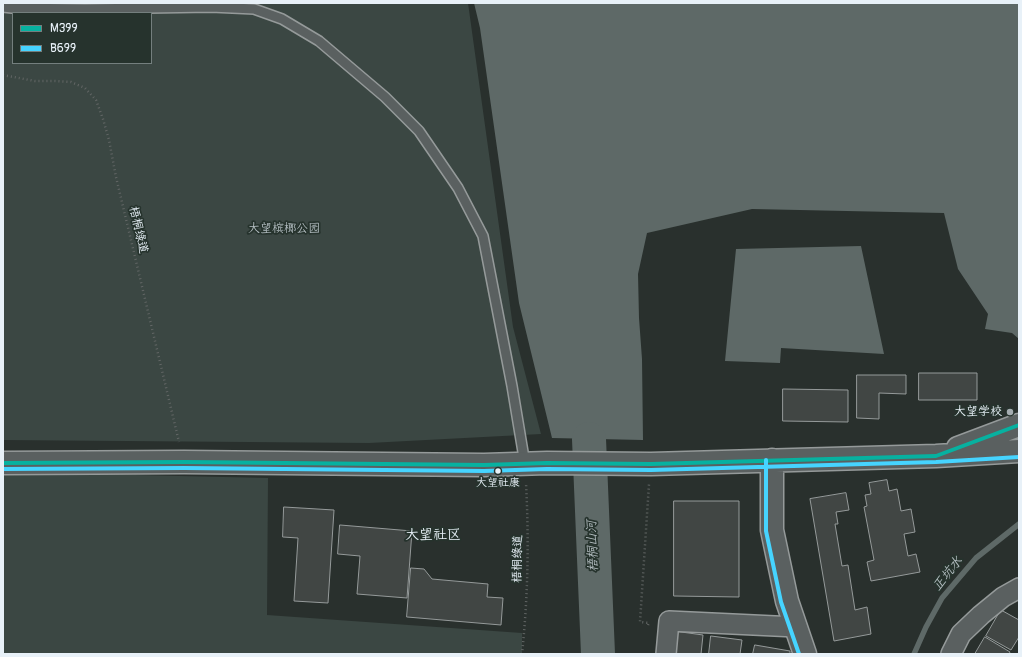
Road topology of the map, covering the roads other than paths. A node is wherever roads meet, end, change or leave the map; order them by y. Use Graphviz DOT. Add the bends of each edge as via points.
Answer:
graph roads {
  1 [pos="3,7"];
  2 [pos="1019,425"];
  3 [pos="1019,451"];
  4 [pos="936,456"];
  5 [pos="772,460"];
  6 [pos="3,463"];
  7 [pos="525,464"];
  8 [pos="1019,588"];
  9 [pos="796,627"];
  10 [pos="666,654"];
  11 [pos="805,654"];
  12 [pos="951,654"];
  1 -- 7 [label="lane" via="254,9 282,19 319,41 385,97 419,131 458,188 483,236"];
  2 -- 4 [label="street"];
  3 -- 4 [label="street"];
  4 -- 5 [label="street"];
  5 -- 7 [label="street" via="651,464"];
  5 -- 9 [label="street" via="772,530 787,601"];
  6 -- 7 [label="street"];
  8 -- 12 [label="street" via="981,615 962,634"];
  9 -- 10 [label="street" via="669,621"];
  9 -- 11 [label="street"];
}
